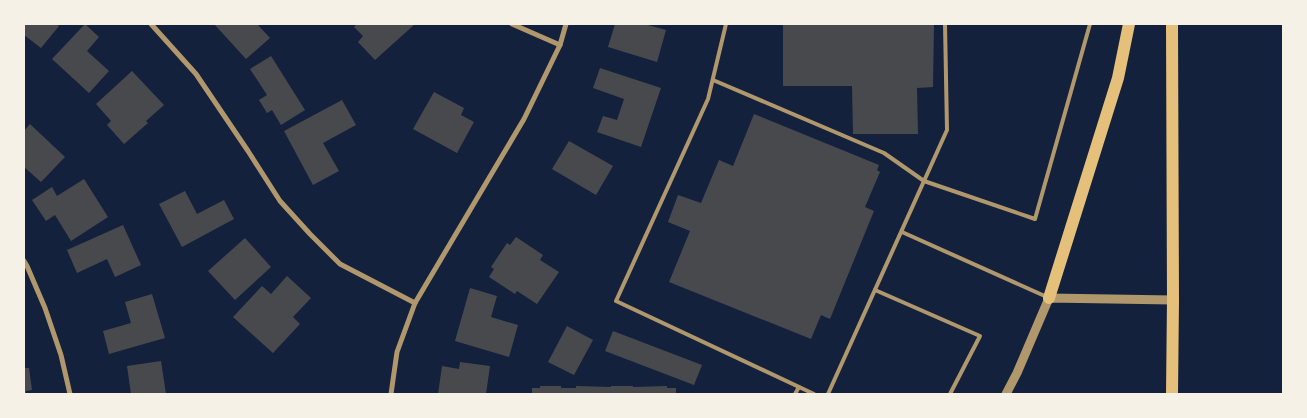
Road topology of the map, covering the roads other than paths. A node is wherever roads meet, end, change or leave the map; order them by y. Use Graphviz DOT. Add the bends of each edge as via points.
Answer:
graph roads {
  1 [pos="151,24"];
  2 [pos="512,24"];
  3 [pos="566,24"];
  4 [pos="726,24"];
  5 [pos="945,24"];
  6 [pos="1090,24"];
  7 [pos="1129,24"];
  8 [pos="1172,24"];
  9 [pos="560,45"];
  10 [pos="713,80"];
  11 [pos="924,181"];
  12 [pos="902,232"];
  13 [pos="24,261"];
  14 [pos="875,290"];
  15 [pos="1049,298"];
  16 [pos="1173,300"];
  17 [pos="415,303"];
  18 [pos="799,387"];
  19 [pos="70,394"];
  20 [pos="391,394"];
  21 [pos="795,394"];
  22 [pos="814,394"];
  23 [pos="828,394"];
  24 [pos="950,394"];
  25 [pos="1006,394"];
  26 [pos="1172,394"];
  1 -- 17 [label="street" via="196,74 280,201 310,234 340,264"];
  2 -- 9 [label="street"];
  3 -- 9 [label="street"];
  4 -- 10 [label="lane"];
  5 -- 11 [label="lane" via="947,130"];
  6 -- 11 [label="lane" via="1035,220"];
  7 -- 15 [label="main road" via="1118,78"];
  8 -- 16 [label="main road"];
  9 -- 17 [label="street" via="524,119"];
  10 -- 11 [label="lane" via="884,153"];
  10 -- 18 [label="lane" via="708,99 616,301"];
  11 -- 12 [label="lane"];
  12 -- 14 [label="lane"];
  12 -- 15 [label="lane"];
  13 -- 19 [label="street" via="45,308"];
  14 -- 23 [label="lane"];
  14 -- 24 [label="lane" via="980,336"];
  15 -- 16 [label="street"];
  15 -- 25 [label="street"];
  16 -- 26 [label="main road"];
  17 -- 20 [label="street" via="397,352"];
  18 -- 21 [label="lane"];
  18 -- 22 [label="lane"];
}
